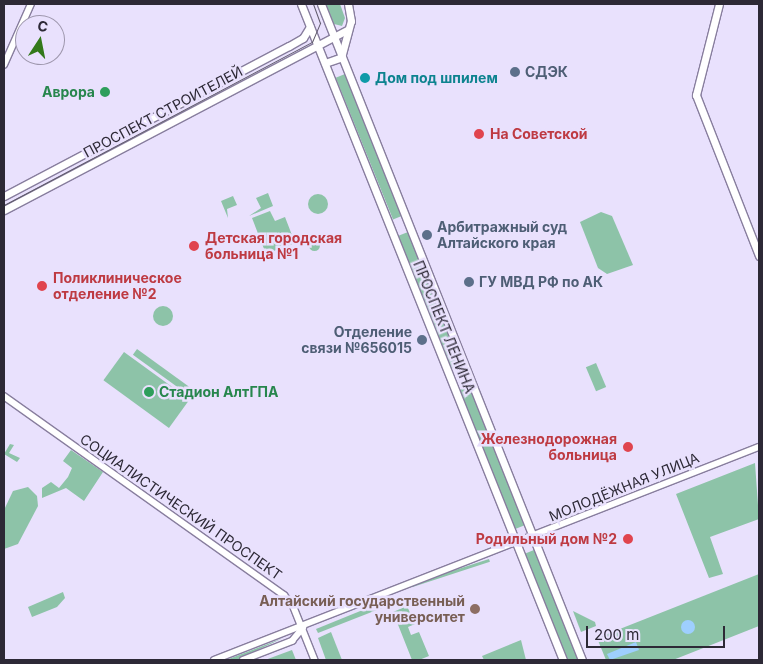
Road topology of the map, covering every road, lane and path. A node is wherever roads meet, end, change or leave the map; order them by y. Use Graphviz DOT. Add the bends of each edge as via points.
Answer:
graph roads {
  1 [pos="31,4"];
  2 [pos="301,4"];
  3 [pos="321,4"];
  4 [pos="348,4"];
  5 [pos="719,4"];
  6 [pos="310,26"];
  7 [pos="347,30"];
  8 [pos="334,36"];
  9 [pos="317,45"];
  10 [pos="342,57"];
  11 [pos="325,64"];
  12 [pos="4,65"];
  13 [pos="50,171"];
  14 [pos="56,182"];
  15 [pos="4,196"];
  16 [pos="4,210"];
  17 [pos="759,256"];
  18 [pos="4,396"];
  19 [pos="759,447"];
  20 [pos="533,537"];
  21 [pos="515,544"];
  22 [pos="302,628"];
  23 [pos="214,660"];
  24 [pos="243,660"];
  25 [pos="315,660"];
  26 [pos="563,660"];
  27 [pos="582,660"];
  1 -- 12 [label="street"];
  2 -- 6 [label="main road, ПРОСПЕКТ ЛЕНИНА"];
  3 -- 8 [label="main road, ПРОСПЕКТ ЛЕНИНА"];
  4 -- 7 [label="main road" via="352,14"];
  5 -- 17 [label="main road" via="696,95"];
  6 -- 9 [label="main road, ПРОСПЕКТ ЛЕНИНА"];
  6 -- 13 [label="main road, ПРОСПЕКТ СТРОИТЕЛЕЙ" via="304,38"];
  7 -- 8 [label="main road, ПРОСПЕКТ СТРОИТЕЛЕЙ"];
  7 -- 10 [label="main road"];
  8 -- 9 [label="main road, ПРОСПЕКТ СТРОИТЕЛЕЙ"];
  8 -- 10 [label="main road, ПРОСПЕКТ ЛЕНИНА"];
  9 -- 11 [label="main road, ПРОСПЕКТ ЛЕНИНА"];
  9 -- 14 [label="main road, ПРОСПЕКТ СТРОИТЕЛЕЙ"];
  10 -- 11 [label="main road"];
  10 -- 20 [label="main road, ПРОСПЕКТ ЛЕНИНА"];
  11 -- 21 [label="main road, ПРОСПЕКТ ЛЕНИНА"];
  13 -- 14 [label="main road"];
  13 -- 15 [label="main road, ПРОСПЕКТ СТРОИТЕЛЕЙ"];
  14 -- 16 [label="main road, ПРОСПЕКТ СТРОИТЕЛЕЙ"];
  18 -- 22 [label="street, СОЦИАЛИСТИЧЕСКИЙ ПРОСПЕКТ" via="284,595"];
  19 -- 20 [label="street, МОЛОДЁЖНАЯ УЛИЦА"];
  20 -- 21 [label="street, МОЛОДЁЖНАЯ УЛИЦА"];
  20 -- 27 [label="main road, ПРОСПЕКТ ЛЕНИНА"];
  21 -- 22 [label="street, МОЛОДЁЖНАЯ УЛИЦА"];
  21 -- 26 [label="main road, ПРОСПЕКТ ЛЕНИНА"];
  22 -- 23 [label="street, МОЛОДЁЖНАЯ УЛИЦА"];
  22 -- 24 [label="street, МОЛОДЁЖНАЯ УЛИЦА" via="292,641"];
  22 -- 25 [label="street, СОЦИАЛИСТИЧЕСКИЙ ПРОСПЕКТ"];
}
